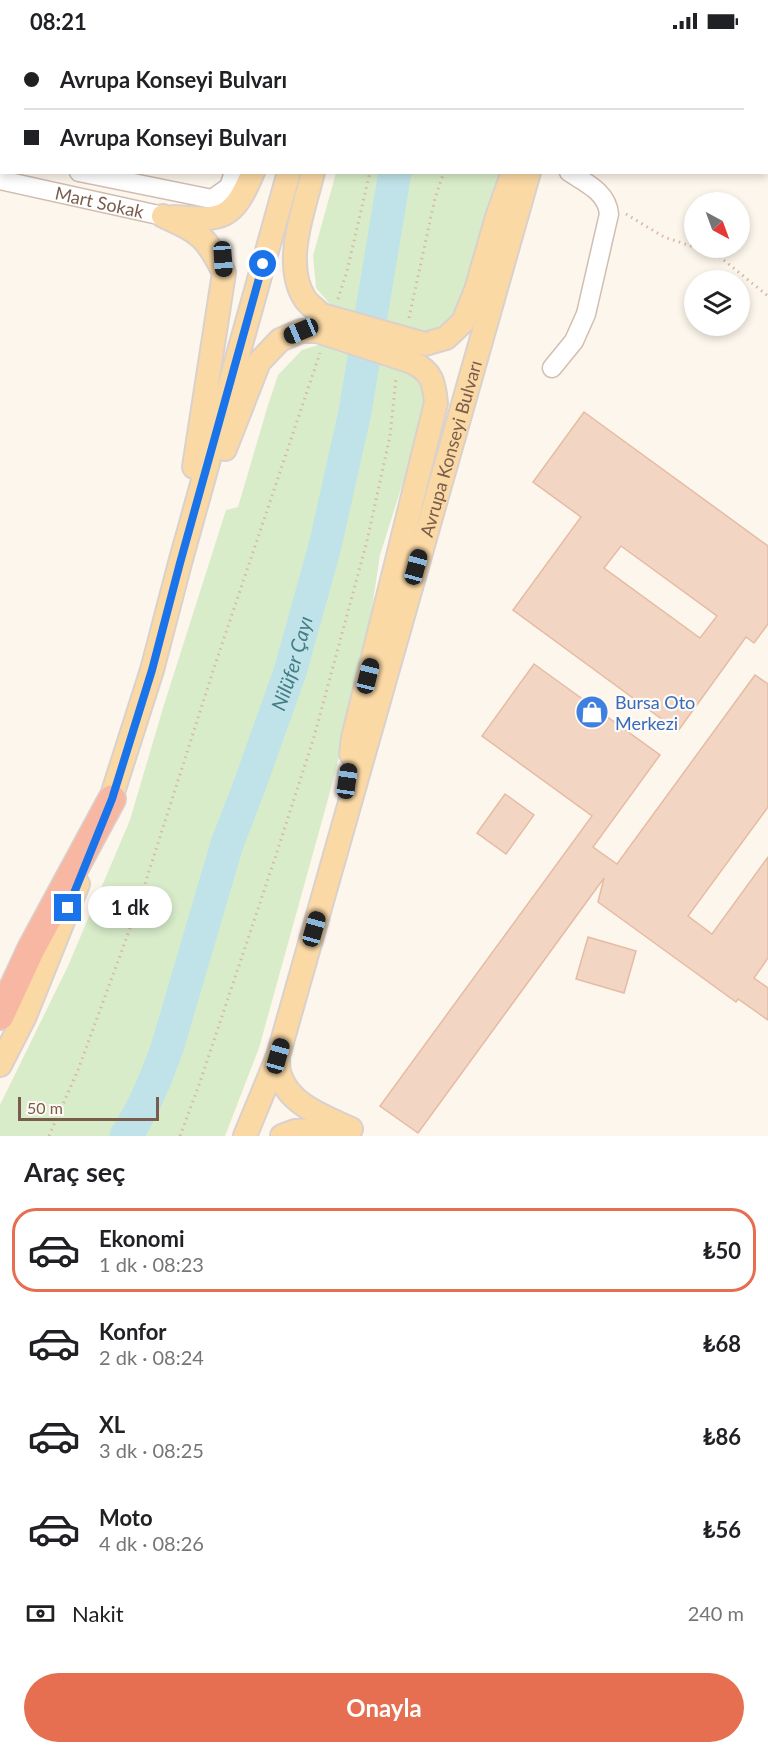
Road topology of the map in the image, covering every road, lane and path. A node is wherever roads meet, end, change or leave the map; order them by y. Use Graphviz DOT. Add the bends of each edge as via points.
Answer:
graph roads {
  1 [pos="99,174"];
  2 [pos="233,174"];
  3 [pos="252,174"];
  4 [pos="288,174"];
  5 [pos="313,174"];
  6 [pos="370,174"];
  7 [pos="443,174"];
  8 [pos="512,174"];
  9 [pos="528,174"];
  10 [pos="572,174"];
  11 [pos="148,179"];
  12 [pos="0,180"];
  13 [pos="607,203"];
  14 [pos="237,205"];
  15 [pos="163,216"];
  16 [pos="684,243"];
  17 [pos="721,258"];
  18 [pos="224,273"];
  19 [pos="768,296"];
  20 [pos="408,324"];
  21 [pos="324,325"];
  22 [pos="411,359"];
  23 [pos="552,368"];
  24 [pos="180,563"];
  25 [pos="112,799"];
  26 [pos="339,844"];
  27 [pos="0,1016"];
  28 [pos="278,1056"];
  29 [pos="0,1065"];
  30 [pos="358,1133"];
  31 [pos="49,1136"];
  32 [pos="180,1136"];
  33 [pos="245,1136"];
  34 [pos="282,1136"];
  1 -- 11 [label="street, Mart Sokak"];
  2 -- 11 [label="street, Mart Sokak" via="229,187 212,199"];
  3 -- 14 [label="main road"];
  4 -- 24 [label="main road"];
  5 -- 21 [label="main road" via="294,250 296,277 305,299"];
  6 -- 21 [label="path" via="347,271"];
  7 -- 20 [label="path"];
  8 -- 22 [label="main road" via="477,290 463,322 446,338"];
  9 -- 26 [label="main road, Avrupa Konseyi Bulvarı"];
  10 -- 13 [label="street" via="599,192"];
  12 -- 15 [label="street, Mart Sokak"];
  13 -- 16 [label="path" via="664,237"];
  13 -- 23 [label="street" via="609,214 586,314 574,341"];
  14 -- 15 [label="main road" via="222,216 203,219"];
  14 -- 18 [label="main road" via="225,228"];
  15 -- 18 [label="main road" via="203,238"];
  17 -- 19 [label="path"];
  18 -- 24 [label="main road"];
  21 -- 22 [label="main road, bridge"];
  21 -- 24 [label="main road" via="280,340 259,362"];
  21 -- 31 [label="path" via="136,912 78,1070"];
  22 -- 26 [label="main road" via="425,368 434,384 436,403 353,738"];
  22 -- 32 [label="path" via="314,737"];
  24 -- 25 [label="main road"];
  25 -- 27 [label="highway"];
  25 -- 29 [label="main road" via="25,1016"];
  26 -- 28 [label="main road, Avrupa Konseyi Bulvarı"];
  28 -- 30 [label="main road" via="280,1075 291,1095"];
  28 -- 33 [label="main road, Avrupa Konseyi Bulvarı"];
  30 -- 34 [label="main road" via="295,1131"];
}
